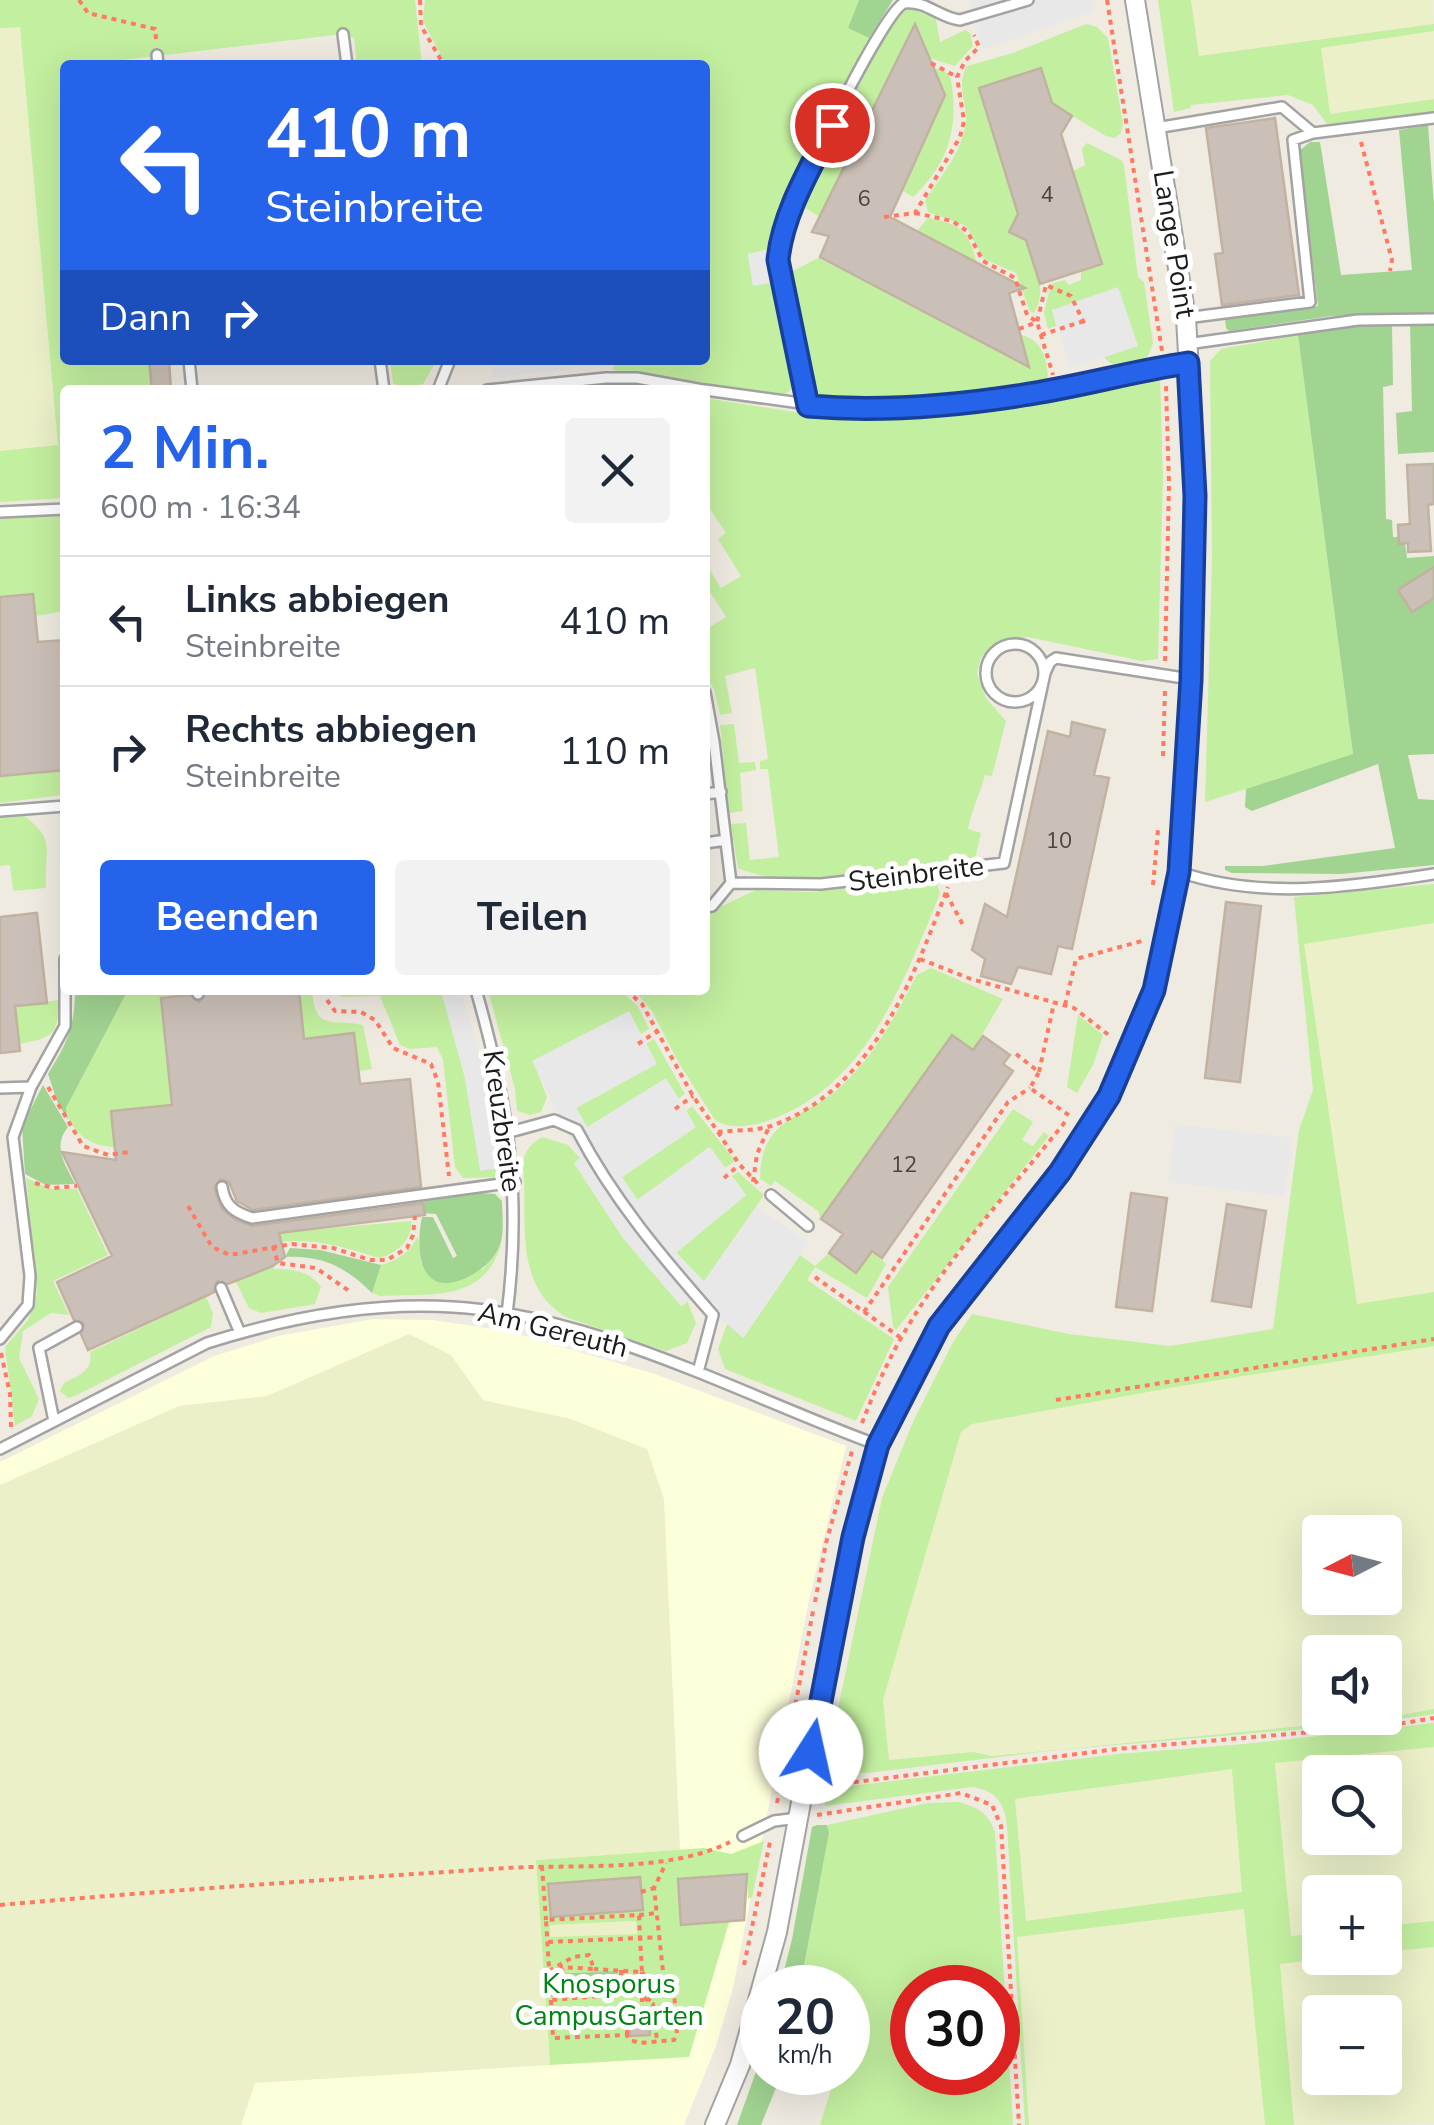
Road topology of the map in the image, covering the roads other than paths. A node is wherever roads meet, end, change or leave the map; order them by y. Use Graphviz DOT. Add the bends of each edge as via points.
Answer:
graph roads {
  1 [pos="1028,0"];
  2 [pos="1134,0"];
  3 [pos="344,34"];
  4 [pos="347,60"];
  5 [pos="1434,118"];
  6 [pos="1156,128"];
  7 [pos="1313,132"];
  8 [pos="1186,318"];
  9 [pos="1434,319"];
  10 [pos="1188,353"];
  11 [pos="606,378"];
  12 [pos="536,385"];
  13 [pos="607,385"];
  14 [pos="676,385"];
  15 [pos="710,391"];
  16 [pos="808,406"];
  17 [pos="60,509"];
  18 [pos="0,512"];
  19 [pos="1191,680"];
  20 [pos="1043,681"];
  21 [pos="710,742"];
  22 [pos="720,792"];
  23 [pos="710,793"];
  24 [pos="60,806"];
  25 [pos="0,811"];
  26 [pos="726,840"];
  27 [pos="710,842"];
  28 [pos="1179,872"];
  29 [pos="1434,874"];
  30 [pos="731,883"];
  31 [pos="710,906"];
  32 [pos="66,995"];
  33 [pos="477,995"];
  34 [pos="31,1087"];
  35 [pos="0,1088"];
  36 [pos="510,1132"];
  37 [pos="13,1137"];
  38 [pos="0,1138"];
  39 [pos="515,1182"];
  40 [pos="222,1187"];
  41 [pos="771,1195"];
  42 [pos="808,1226"];
  43 [pos="220,1288"];
  44 [pos="508,1314"];
  45 [pos="77,1327"];
  46 [pos="240,1333"];
  47 [pos="0,1338"];
  48 [pos="698,1372"];
  49 [pos="54,1422"];
  50 [pos="878,1445"];
  51 [pos="0,1449"];
  52 [pos="798,1818"];
  53 [pos="743,1836"];
  54 [pos="715,2125"];
  1 -- 16 [label="lane" via="952,19 909,0 882,28 780,238 778,260"];
  2 -- 6 [label="street, Lange Point"];
  3 -- 4 [label="lane"];
  5 -- 7 [label="lane"];
  6 -- 7 [label="lane" via="1282,108"];
  6 -- 8 [label="street, Lange Point"];
  7 -- 8 [label="lane" via="1293,140 1310,302"];
  8 -- 10 [label="street, Lange Point"];
  9 -- 10 [label="lane" via="1358,320"];
  10 -- 16 [label="lane" via="1058,389 962,402"];
  10 -- 19 [label="street, Lange Point" via="1195,496"];
  11 -- 12 [label="lane"];
  11 -- 13 [label="lane"];
  11 -- 14 [label="lane"];
  15 -- 16 [label="lane"];
  17 -- 18 [label="lane"];
  19 -- 20 [label="lane" via="1056,658"];
  19 -- 28 [label="street, Lange Point"];
  20 -- 20 [label="lane" via="1032,697 1007,701 991,689 987,667 998,650 1021,645 1038,655"];
  20 -- 30 [label="lane, Steinbreite" via="1004,863 821,884"];
  21 -- 22 [label="lane"];
  22 -- 23 [label="lane"];
  22 -- 26 [label="lane"];
  24 -- 25 [label="lane"];
  26 -- 27 [label="lane"];
  26 -- 30 [label="lane"];
  28 -- 29 [label="lane" via="1262,889"];
  28 -- 50 [label="street, Lange Point" via="1154,990 1109,1096 1060,1172 939,1326"];
  30 -- 31 [label="lane"];
  32 -- 34 [label="lane" via="66,1026"];
  33 -- 36 [label="lane, Kreuzbreite"];
  34 -- 35 [label="lane"];
  34 -- 37 [label="lane"];
  36 -- 39 [label="lane, Kreuzbreite"];
  36 -- 48 [label="lane" via="554,1120 576,1130 646,1240 713,1316"];
  37 -- 38 [label="lane"];
  37 -- 47 [label="lane" via="30,1276 28,1306"];
  39 -- 40 [label="lane" via="252,1218 231,1209"];
  39 -- 44 [label="lane, Kreuzbreite"];
  41 -- 42 [label="lane"];
  43 -- 46 [label="lane"];
  44 -- 46 [label="lane, Am Gereuth" via="368,1308"];
  44 -- 48 [label="lane, Am Gereuth"];
  45 -- 49 [label="lane" via="38,1348"];
  46 -- 49 [label="lane, Am Gereuth"];
  48 -- 50 [label="lane, Am Gereuth"];
  49 -- 51 [label="lane, Am Gereuth"];
  50 -- 52 [label="street, Lange Point" via="846,1570"];
  52 -- 53 [label="lane"];
  52 -- 54 [label="street, Lange Point" via="777,1932 740,2066"];
}
